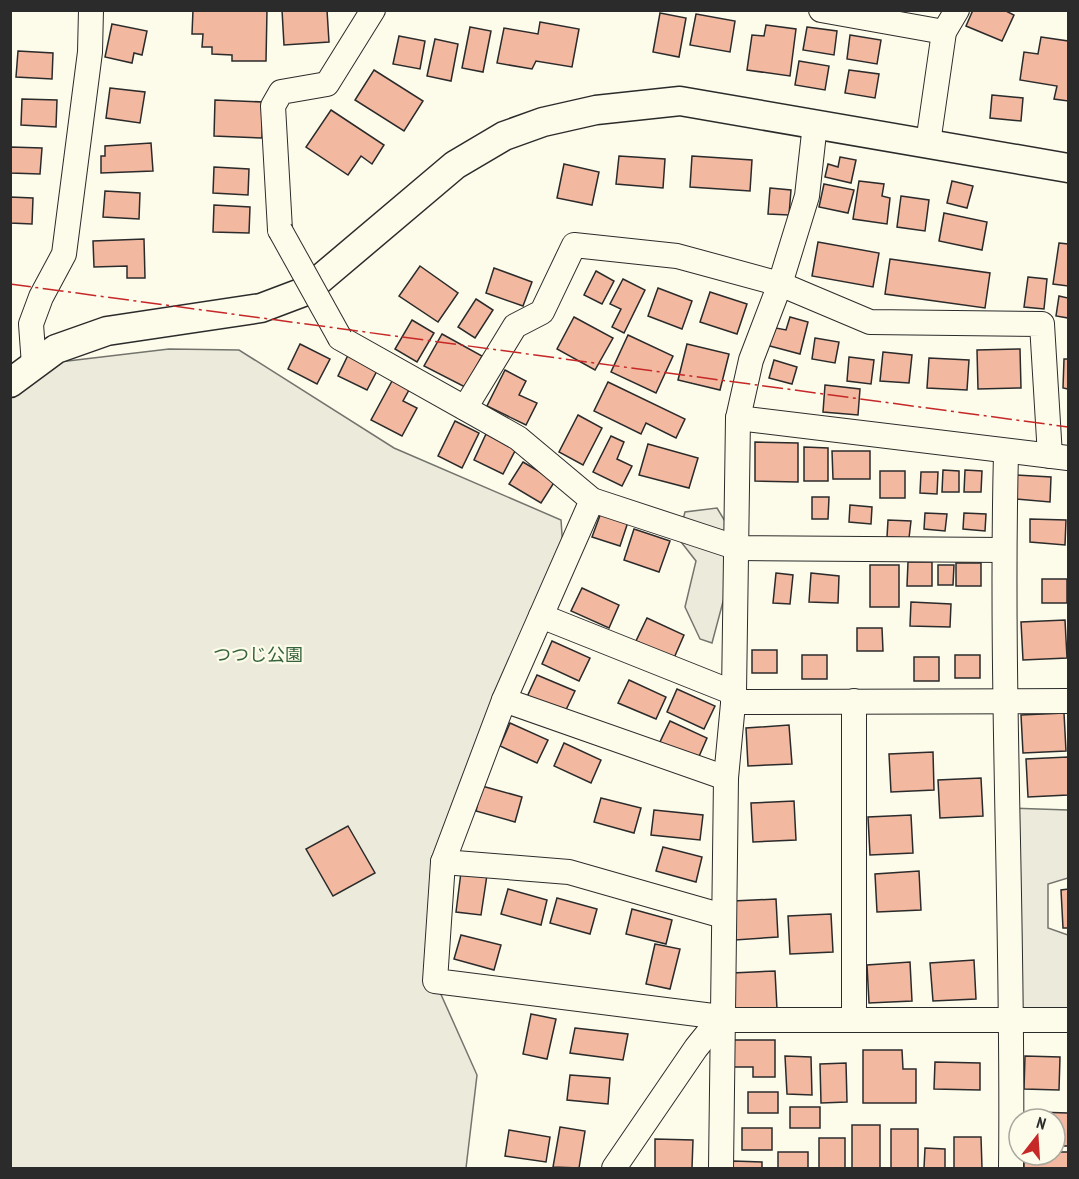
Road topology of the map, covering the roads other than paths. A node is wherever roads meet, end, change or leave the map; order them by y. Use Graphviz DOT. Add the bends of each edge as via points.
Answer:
graph roads {
  1 [pos="91,10"];
  2 [pos="373,10"];
  3 [pos="821,10"];
  4 [pos="957,10"];
  5 [pos="944,32"];
  6 [pos="814,124"];
  7 [pos="928,143"];
  8 [pos="1068,168"];
  9 [pos="780,284"];
  10 [pos="34,365"];
  11 [pos="10,383"];
  12 [pos="465,408"];
  13 [pos="738,418"];
  14 [pos="1006,453"];
  15 [pos="1059,457"];
  16 [pos="592,500"];
  17 [pos="738,548"];
  18 [pos="1004,550"];
  19 [pos="541,616"];
  20 [pos="734,698"];
  21 [pos="504,700"];
  22 [pos="1004,700"];
  23 [pos="854,701"];
  24 [pos="1068,701"];
  25 [pos="726,778"];
  26 [pos="443,862"];
  27 [pos="723,916"];
  28 [pos="721,1017"];
  29 [pos="1013,1019"];
  30 [pos="854,1020"];
  31 [pos="1068,1020"];
  32 [pos="614,1168"];
  33 [pos="721,1168"];
  34 [pos="1011,1168"];
  1 -- 10 [label="street" via="90,52 64,254 31,324"];
  2 -- 12 [label="street, bridge" via="327,84 281,92 273,106 280,231 340,338"];
  3 -- 5 [label="street"];
  4 -- 5 [label="street"];
  5 -- 7 [label="street"];
  6 -- 7 [label="street"];
  6 -- 9 [label="street" via="807,196"];
  6 -- 10 [label="street" via="680,101 596,110 543,122 504,135 455,165 306,291 261,308 106,331 56,349"];
  7 -- 8 [label="street"];
  9 -- 12 [label="street" via="677,256 574,245 542,312 515,326"];
  9 -- 13 [label="street" via="751,360"];
  9 -- 15 [label="street" via="870,322 1042,324"];
  10 -- 11 [label="street"];
  12 -- 16 [label="street" via="518,438"];
  13 -- 14 [label="street"];
  13 -- 17 [label="street"];
  14 -- 15 [label="street"];
  14 -- 18 [label="street"];
  16 -- 17 [label="street"];
  16 -- 19 [label="street"];
  17 -- 18 [label="street"];
  17 -- 20 [label="street"];
  18 -- 22 [label="street"];
  19 -- 20 [label="street"];
  19 -- 21 [label="street"];
  20 -- 23 [label="street"];
  20 -- 25 [label="street"];
  21 -- 25 [label="street"];
  21 -- 26 [label="street"];
  22 -- 23 [label="street"];
  22 -- 24 [label="street"];
  22 -- 29 [label="street"];
  23 -- 30 [label="street"];
  25 -- 27 [label="street"];
  26 -- 27 [label="street" via="569,872"];
  26 -- 28 [label="street" via="435,981"];
  27 -- 28 [label="street"];
  28 -- 30 [label="street"];
  28 -- 32 [label="street"];
  28 -- 33 [label="street"];
  29 -- 30 [label="street"];
  29 -- 31 [label="street"];
  29 -- 34 [label="street"];
}
